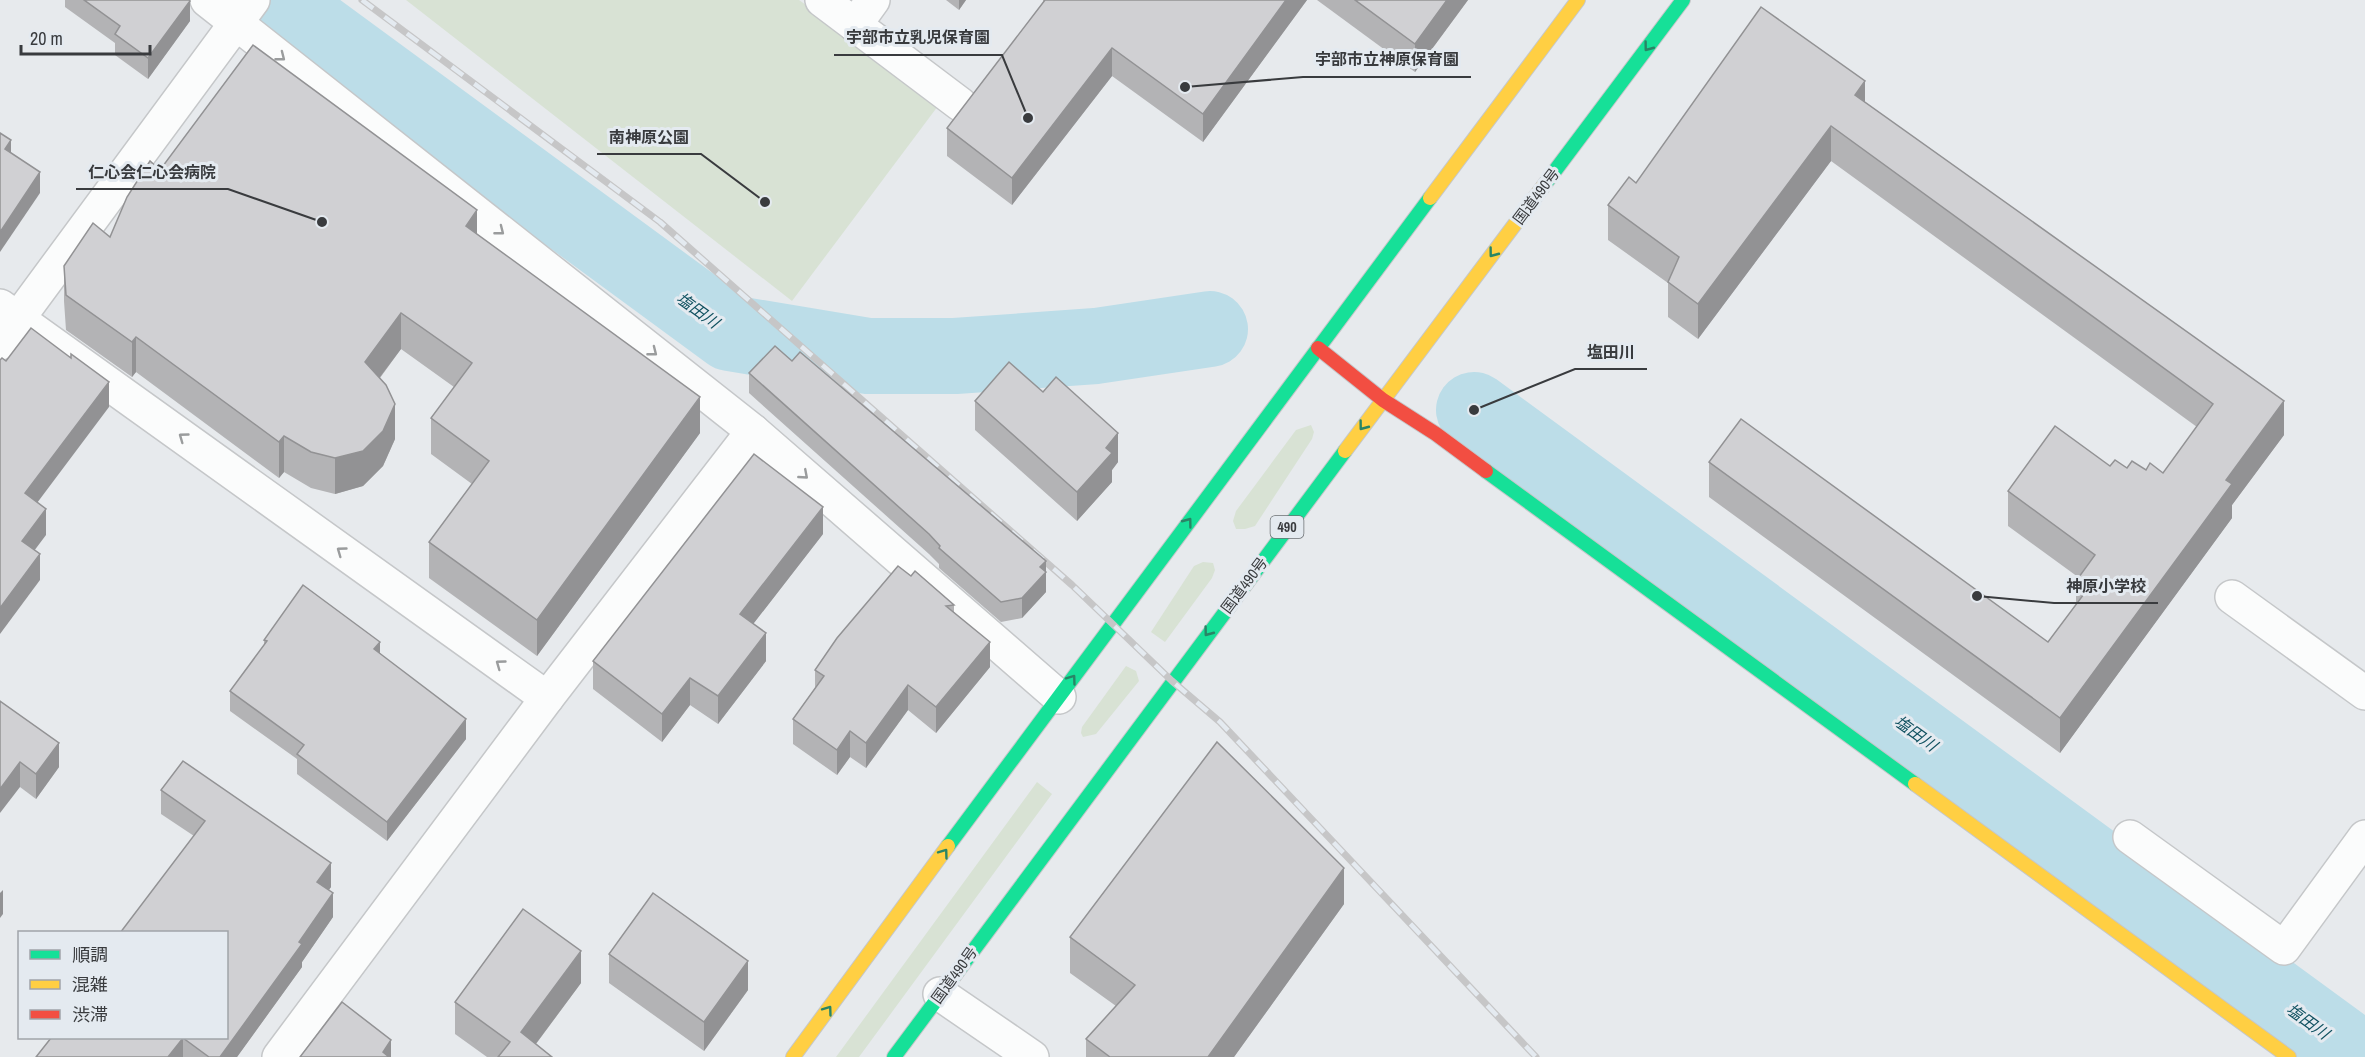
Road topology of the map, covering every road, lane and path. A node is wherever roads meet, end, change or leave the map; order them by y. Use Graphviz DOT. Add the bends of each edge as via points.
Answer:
graph roads {
  1 [pos="207,0"];
  2 [pos="822,0"];
  3 [pos="1683,0"];
  4 [pos="1573,2"];
  5 [pos="246,9"];
  6 [pos="864,12"];
  7 [pos="960,104"];
  8 [pos="6,322"];
  9 [pos="1318,348"];
  10 [pos="1383,400"];
  11 [pos="753,431"];
  12 [pos="2232,597"];
  13 [pos="2365,693"];
  14 [pos="1059,697"];
  15 [pos="548,698"];
  16 [pos="2130,837"];
  17 [pos="2365,837"];
  18 [pos="940,994"];
  19 [pos="279,1057"];
  20 [pos="793,1057"];
  21 [pos="894,1057"];
  22 [pos="1032,1057"];
  23 [pos="2289,1057"];
  1 -- 5 [label="street"];
  2 -- 6 [label="street"];
  3 -- 10 [label="main road, 国道490号 / 490, one-way"];
  4 -- 9 [label="main road"];
  5 -- 8 [label="street"];
  5 -- 11 [label="street, one-way"];
  6 -- 7 [label="street"];
  15 -- 8 [label="street, one-way"];
  9 -- 10 [label="main road"];
  14 -- 9 [label="main road, one-way"];
  10 -- 18 [label="main road, 国道490号 / 490, one-way"];
  10 -- 23 [label="main road" via="1436,434"];
  11 -- 14 [label="street, one-way"];
  11 -- 15 [label="street"];
  12 -- 13 [label="street"];
  20 -- 14 [label="main road, one-way"];
  15 -- 19 [label="street"];
  16 -- 17 [label="street" via="2284,948"];
  18 -- 21 [label="main road, 国道490号 / 490"];
  18 -- 22 [label="street"];
}
